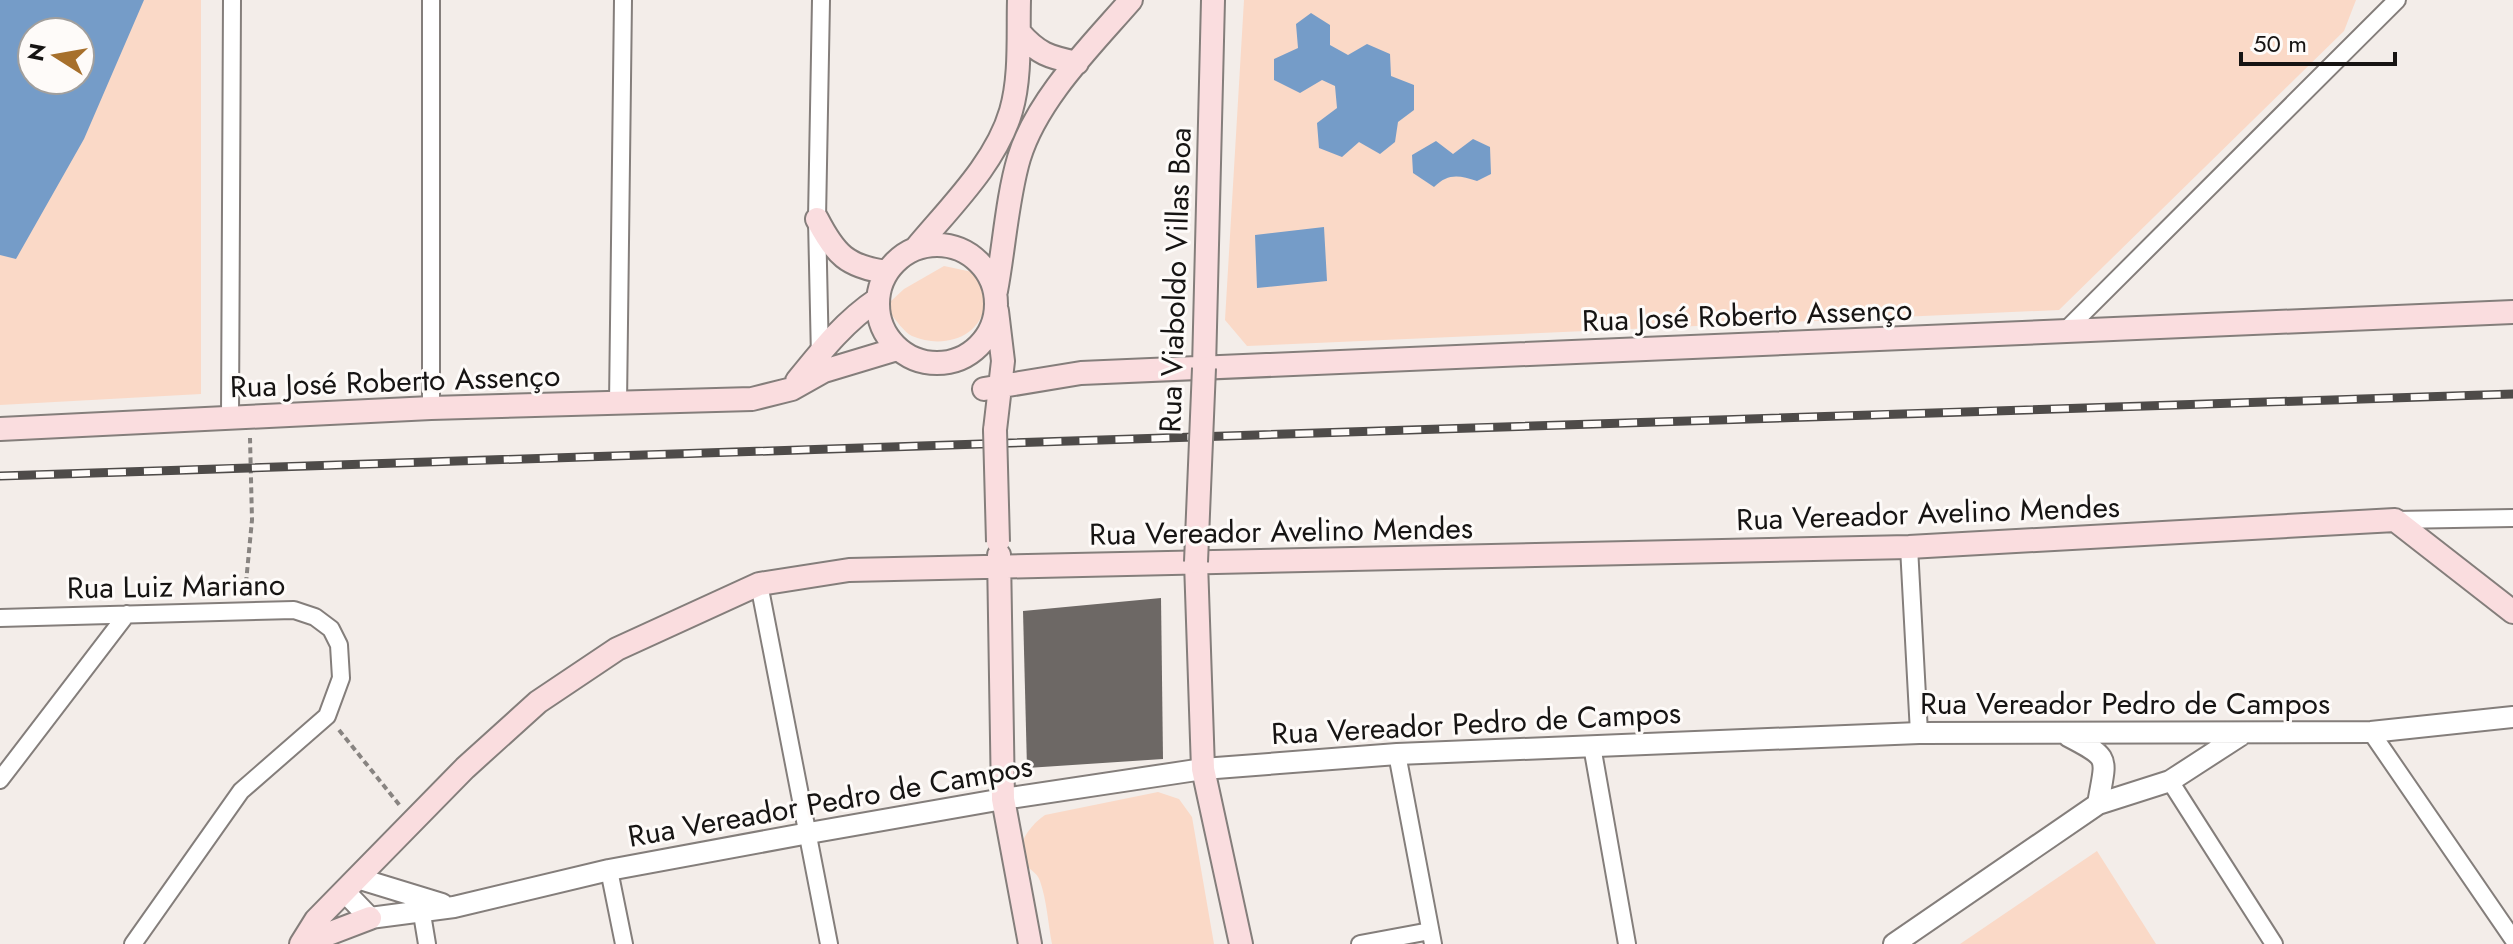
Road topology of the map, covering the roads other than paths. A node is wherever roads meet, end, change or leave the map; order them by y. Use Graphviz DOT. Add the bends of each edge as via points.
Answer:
graph roads {
  1 [pos="232,0"];
  2 [pos="431,0"];
  3 [pos="623,0"];
  4 [pos="821,0"];
  5 [pos="1019,0"];
  6 [pos="1131,0"];
  7 [pos="1213,0"];
  8 [pos="2395,1"];
  9 [pos="1019,32"];
  10 [pos="1077,63"];
  11 [pos="817,219"];
  12 [pos="916,248"];
  13 [pos="887,272"];
  14 [pos="878,299"];
  15 [pos="997,300"];
  16 [pos="2513,312"];
  17 [pos="2064,332"];
  18 [pos="897,349"];
  19 [pos="960,360"];
  20 [pos="821,362"];
  21 [pos="1204,368"];
  22 [pos="992,388"];
  23 [pos="618,404"];
  24 [pos="431,408"];
  25 [pos="240,416"];
  26 [pos="0,429"];
  27 [pos="2513,518"];
  28 [pos="2395,520"];
  29 [pos="1909,547"];
  30 [pos="1196,562"];
  31 [pos="1000,567"];
  32 [pos="759,584"];
  33 [pos="2513,612"];
  34 [pos="127,614"];
  35 [pos="0,618"];
  36 [pos="2513,717"];
  37 [pos="2371,732"];
  38 [pos="1919,733"];
  39 [pos="2065,734"];
  40 [pos="2243,734"];
  41 [pos="1592,746"];
  42 [pos="1397,754"];
  43 [pos="1203,769"];
  44 [pos="0,780"];
  45 [pos="2170,781"];
  46 [pos="1003,799"];
  47 [pos="2098,804"];
  48 [pos="809,833"];
  49 [pos="609,870"];
  50 [pos="351,885"];
  51 [pos="421,905"];
  52 [pos="370,918"];
  53 [pos="1432,938"];
  54 [pos="2513,939"];
  55 [pos="133,944"];
  56 [pos="302,944"];
  57 [pos="427,944"];
  58 [pos="624,944"];
  59 [pos="829,944"];
  60 [pos="1030,944"];
  61 [pos="1241,944"];
  62 [pos="1360,944"];
  63 [pos="1627,944"];
  64 [pos="1894,944"];
  65 [pos="2274,944"];
  1 -- 25 [label="street"];
  2 -- 24 [label="street"];
  3 -- 23 [label="street"];
  4 -- 11 [label="street"];
  5 -- 9 [label="main road"];
  6 -- 10 [label="main road"];
  7 -- 21 [label="main road, Rua Viaboldo Villas Boa"];
  8 -- 17 [label="street"];
  9 -- 10 [label="main road" via="1049,57"];
  9 -- 12 [label="main road" via="1012,109 1003,133"];
  10 -- 15 [label="main road" via="1049,98 1024,143"];
  11 -- 13 [label="main road" via="838,253 855,265"];
  11 -- 20 [label="street"];
  12 -- 13 [label="main road"];
  12 -- 15 [label="main road" via="941,244 966,251 985,268"];
  13 -- 14 [label="main road"];
  14 -- 18 [label="main road" via="879,317"];
  14 -- 20 [label="main road, Rua José Roberto Assenço" via="849,320"];
  15 -- 19 [label="main road" via="991,331"];
  15 -- 22 [label="main road" via="1003,344"];
  16 -- 17 [label="main road, Rua José Roberto Assenço"];
  17 -- 21 [label="main road, Rua José Roberto Assenço"];
  18 -- 19 [label="main road" via="924,363"];
  18 -- 20 [label="main road"];
  19 -- 22 [label="main road"];
  20 -- 23 [label="main road, Rua José Roberto Assenço" via="792,389 752,399"];
  21 -- 22 [label="main road, Rua José Roberto Assenço" via="1081,373"];
  21 -- 30 [label="main road, Rua Viaboldo Villas Boa, bridge"];
  22 -- 31 [label="main road, bridge"];
  23 -- 24 [label="main road, Rua José Roberto Assenço"];
  24 -- 25 [label="main road, Rua José Roberto Assenço"];
  25 -- 26 [label="main road, Rua José Roberto Assenço"];
  27 -- 28 [label="street"];
  28 -- 29 [label="main road, Rua Vereador Avelino Mendes"];
  28 -- 33 [label="main road"];
  29 -- 30 [label="main road, Rua Vereador Avelino Mendes"];
  29 -- 38 [label="street"];
  30 -- 31 [label="main road, Rua Vereador Avelino Mendes"];
  30 -- 43 [label="main road, Rua Viaboldo Villas Boa"];
  31 -- 32 [label="main road, Rua Vereador Avelino Mendes" via="849,570"];
  31 -- 46 [label="main road"];
  32 -- 48 [label="street"];
  32 -- 50 [label="main road, Rua Vereador Avelino Mendes" via="617,649 538,702"];
  34 -- 35 [label="street, Rua Luiz Mariano"];
  34 -- 44 [label="street"];
  34 -- 55 [label="street, Rua Luiz Mariano" via="294,610 331,629 339,645 341,678 327,716 241,791"];
  36 -- 37 [label="street, Rua Vereador Pedro de Campos"];
  37 -- 40 [label="street, Rua Vereador Pedro de Campos"];
  37 -- 54 [label="street"];
  38 -- 39 [label="street, Rua Vereador Pedro de Campos"];
  38 -- 41 [label="street, Rua Vereador Pedro de Campos"];
  39 -- 40 [label="street, Rua Vereador Pedro de Campos"];
  39 -- 47 [label="street" via="2099,752 2105,765"];
  40 -- 45 [label="street"];
  41 -- 42 [label="street, Rua Vereador Pedro de Campos"];
  41 -- 63 [label="street"];
  42 -- 43 [label="street, Rua Vereador Pedro de Campos"];
  42 -- 53 [label="street"];
  43 -- 46 [label="street, Rua Vereador Pedro de Campos"];
  43 -- 61 [label="main road, Rua Viaboldo Villas Boa"];
  45 -- 47 [label="street"];
  45 -- 65 [label="street"];
  46 -- 48 [label="street, Rua Vereador Pedro de Campos"];
  46 -- 60 [label="main road"];
  47 -- 64 [label="street"];
  48 -- 49 [label="street, Rua Vereador Pedro de Campos"];
  48 -- 59 [label="street"];
  49 -- 51 [label="street, Rua Vereador Pedro de Campos" via="454,907"];
  49 -- 58 [label="street"];
  50 -- 51 [label="street, Rua Vereador Pedro de Campos"];
  50 -- 52 [label="street"];
  50 -- 56 [label="main road, Rua Vereador Avelino Mendes" via="316,920"];
  51 -- 52 [label="street, Rua Vereador Pedro de Campos"];
  51 -- 57 [label="street"];
  52 -- 56 [label="main road"];
  53 -- 62 [label="street"];
}
